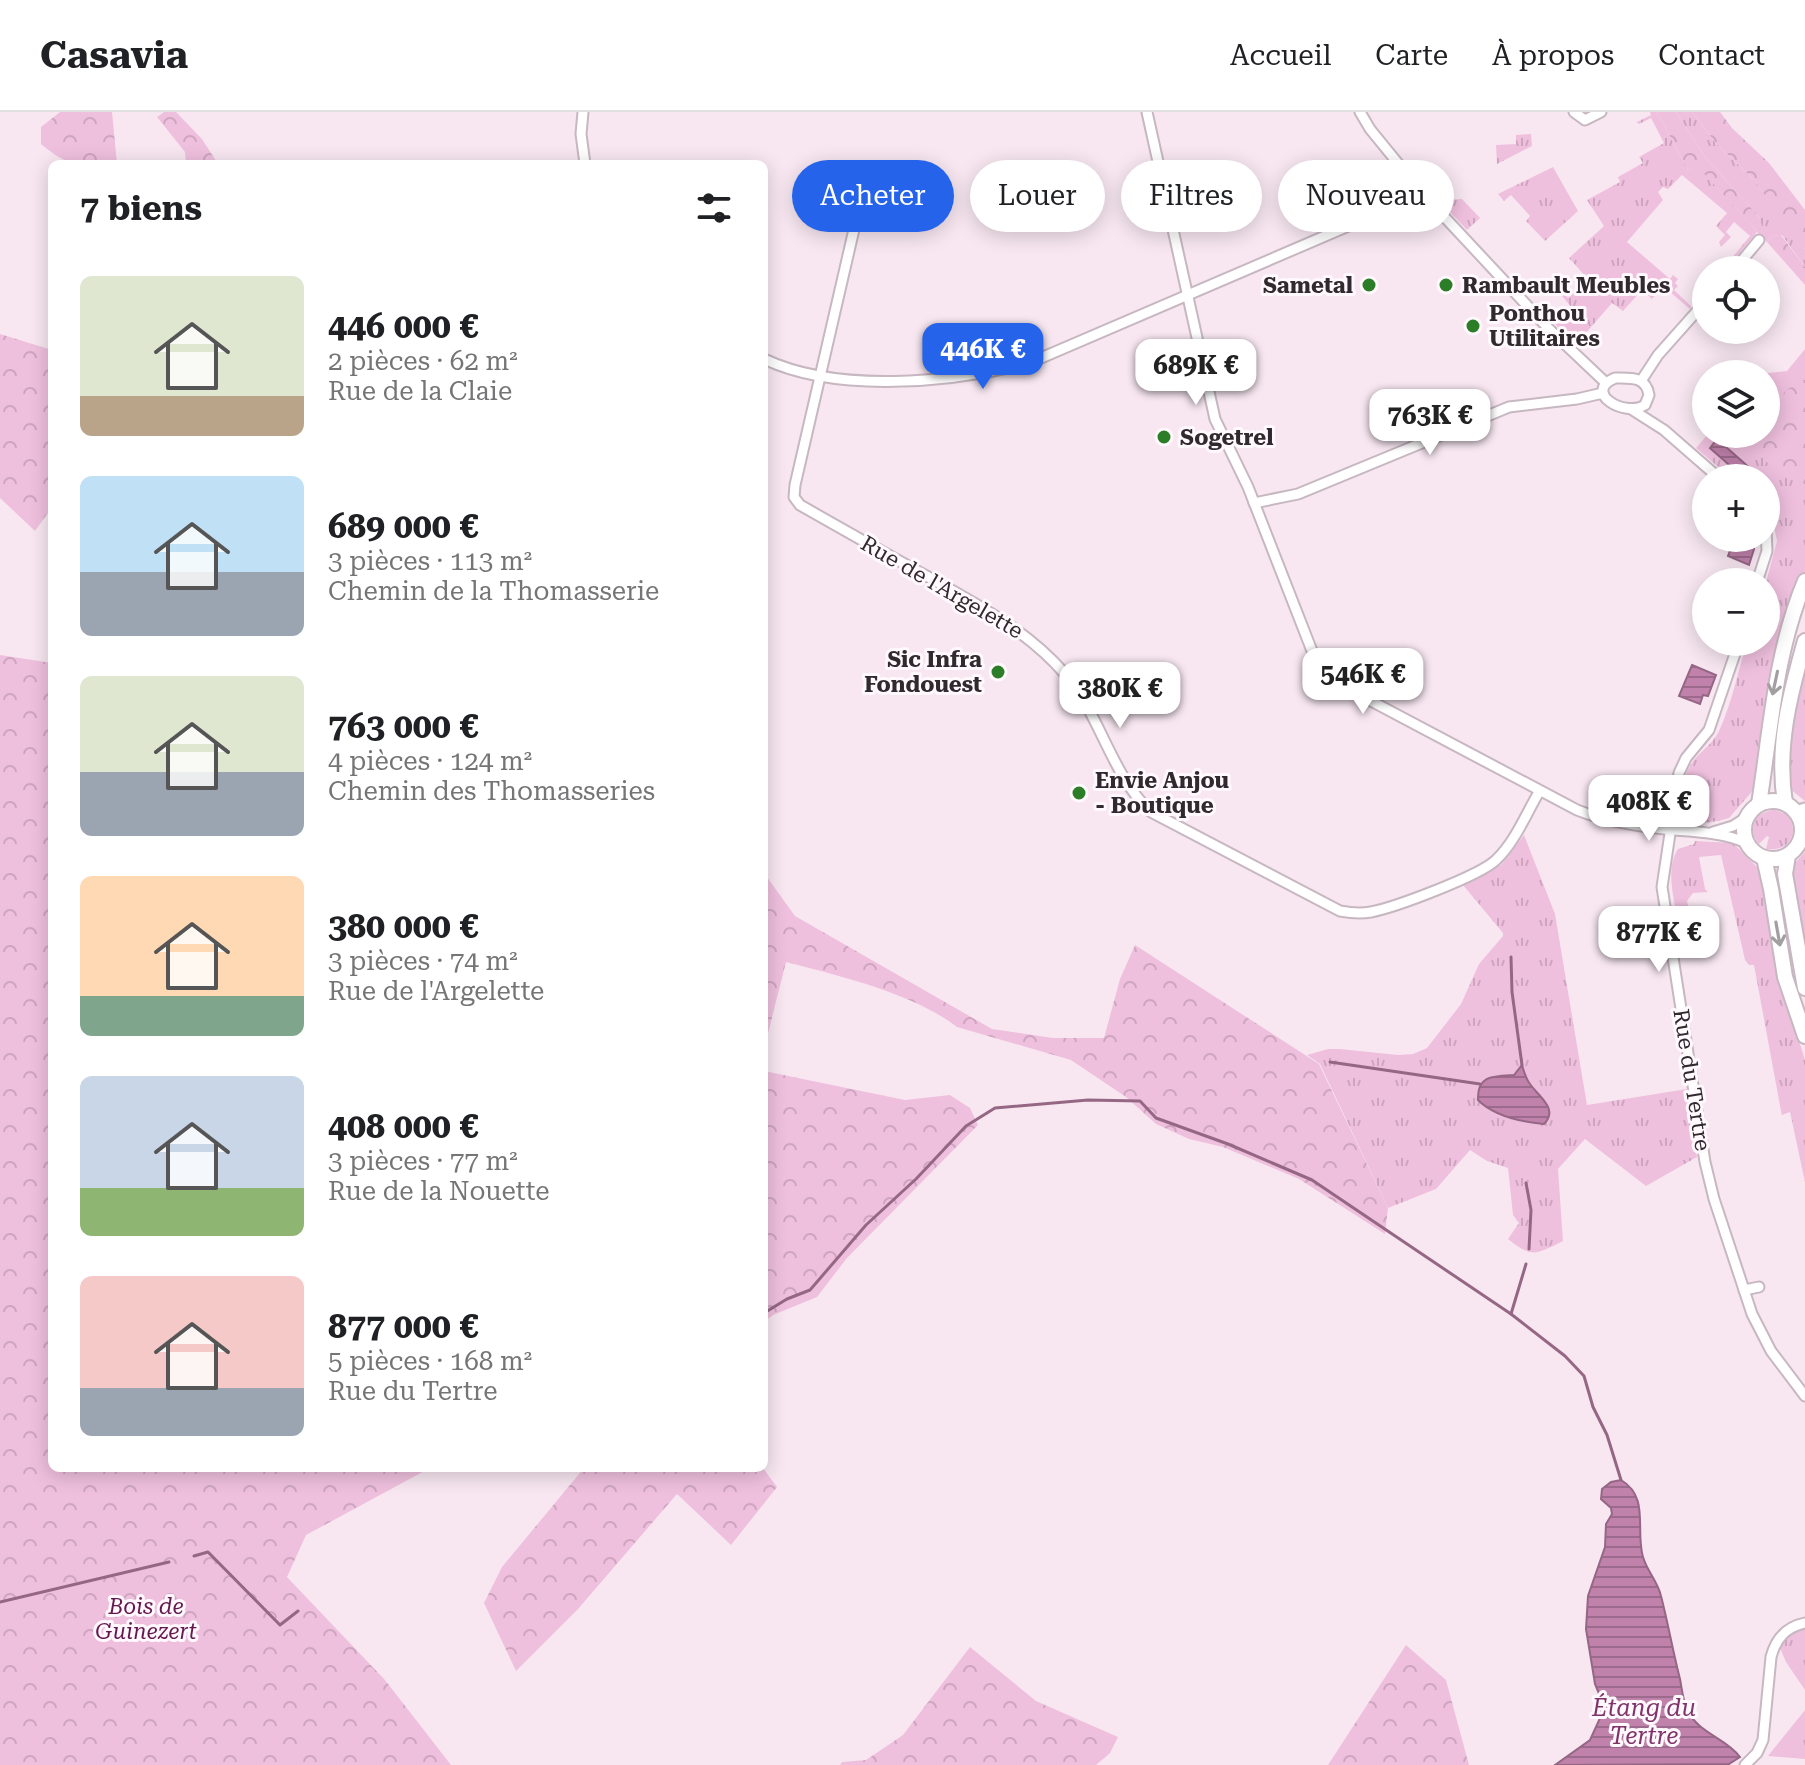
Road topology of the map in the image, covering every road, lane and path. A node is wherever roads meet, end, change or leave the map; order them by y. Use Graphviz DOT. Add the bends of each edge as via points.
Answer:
graph roads {
  1 [pos="583,112"];
  2 [pos="1147,112"];
  3 [pos="1360,112"];
  4 [pos="1574,112"];
  5 [pos="1601,112"];
  6 [pos="584,160"];
  7 [pos="1395,160"];
  8 [pos="1454,227"];
  9 [pos="853,232"];
  10 [pos="1338,232"];
  11 [pos="1759,240"];
  12 [pos="1746,256"];
  13 [pos="1188,295"];
  14 [pos="1692,317"];
  15 [pos="768,360"];
  16 [pos="819,376"];
  17 [pos="1641,381"];
  18 [pos="1606,383"];
  19 [pos="1603,393"];
  20 [pos="1648,398"];
  21 [pos="1631,409"];
  22 [pos="1664,430"];
  23 [pos="1703,464"];
  24 [pos="1254,503"];
  25 [pos="1805,581"];
  26 [pos="1805,641"];
  27 [pos="1734,656"];
  28 [pos="1539,792"];
  29 [pos="1759,804"];
  30 [pos="1795,807"];
  31 [pos="1747,817"];
  32 [pos="1669,829"];
  33 [pos="1710,833"];
  34 [pos="1803,834"];
  35 [pos="1747,843"];
  36 [pos="1788,855"];
  37 [pos="1764,858"];
  38 [pos="1805,988"];
  39 [pos="1805,1036"];
  40 [pos="1759,1287"];
  41 [pos="1744,1290"];
  42 [pos="1805,1396"];
  43 [pos="1805,1623"];
  44 [pos="1745,1765"];
  1 -- 6 [label="street"];
  2 -- 13 [label="street"];
  3 -- 7 [label="street"];
  4 -- 5 [label="street" via="1585,120"];
  8 -- 18 [label="street"];
  9 -- 16 [label="street, Rue de l'Argelette"];
  10 -- 13 [label="street"];
  11 -- 12 [label="street"];
  13 -- 16 [label="street" via="1027,364 977,376 930,381"];
  13 -- 24 [label="street" via="1215,419"];
  14 -- 17 [label="street"];
  15 -- 16 [label="street"];
  16 -- 28 [label="street, Rue de l'Argelette" via="795,485 800,505 996,615 1036,644 1083,698 1137,799 1170,824 1325,905 1356,914 1388,907 1488,866 1507,847"];
  17 -- 18 [label="street" via="1615,378"];
  17 -- 20 [label="street"];
  18 -- 19 [label="street"];
  19 -- 21 [label="street" via="1610,403"];
  19 -- 24 [label="street" via="1509,407 1298,494"];
  20 -- 21 [label="street" via="1642,407"];
  20 -- 22 [label="street"];
  21 -- 22 [label="street"];
  22 -- 23 [label="street"];
  24 -- 28 [label="street" via="1314,656 1326,672 1339,684"];
  25 -- 29 [label="main road, one-way" via="1775,683"];
  26 -- 30 [label="main road" via="1787,708 1782,771"];
  27 -- 32 [label="street, Rue du Tertre" via="1709,730 1679,773"];
  28 -- 32 [label="street" via="1592,816"];
  29 -- 30 [label="main road" via="1772,801"];
  29 -- 31 [label="main road"];
  30 -- 34 [label="main road"];
  31 -- 33 [label="street"];
  31 -- 35 [label="main road"];
  32 -- 33 [label="street"];
  32 -- 41 [label="street, Rue du Tertre" via="1662,887 1705,1166"];
  33 -- 35 [label="street"];
  34 -- 36 [label="main road"];
  35 -- 37 [label="main road"];
  36 -- 37 [label="main road"];
  36 -- 38 [label="main road" via="1785,879"];
  37 -- 39 [label="main road, one-way" via="1785,977"];
  40 -- 41 [label="street"];
  41 -- 42 [label="street, Rue du Tertre" via="1771,1351"];
  43 -- 44 [label="street" via="1789,1629 1775,1644 1763,1740"];
}
